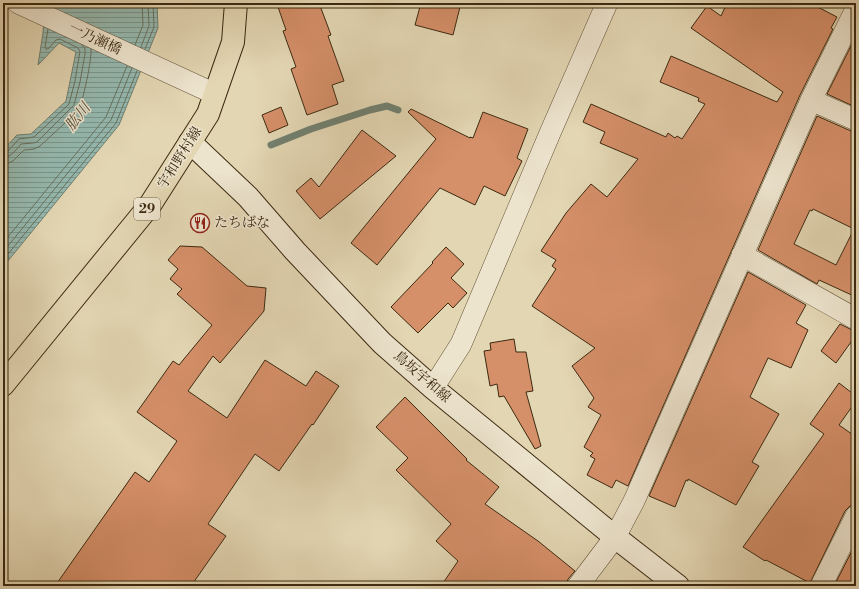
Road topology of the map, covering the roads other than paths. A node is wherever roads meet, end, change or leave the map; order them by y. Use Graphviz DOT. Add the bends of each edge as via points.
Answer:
graph roads {
  1 [pos="18,3"];
  2 [pos="236,3"];
  3 [pos="607,3"];
  4 [pos="856,9"];
  5 [pos="215,94"];
  6 [pos="811,100"];
  7 [pos="856,120"];
  8 [pos="190,142"];
  9 [pos="742,255"];
  10 [pos="856,319"];
  11 [pos="3,385"];
  12 [pos="433,388"];
  13 [pos="856,516"];
  14 [pos="615,537"];
  15 [pos="578,586"];
  16 [pos="678,586"];
  17 [pos="821,586"];
  1 -- 5 [label="street, 一乃瀬橋"];
  2 -- 5 [label="main road, 宇和野村線 / 29" via="233,42"];
  3 -- 12 [label="street" via="461,344"];
  4 -- 6 [label="street"];
  5 -- 8 [label="main road, 宇和野村線 / 29" via="208,114"];
  6 -- 7 [label="street"];
  6 -- 9 [label="street"];
  8 -- 11 [label="main road, 宇和野村線 / 29" via="150,205"];
  8 -- 12 [label="main road, 鳥坂宇和線" via="248,197 382,343"];
  9 -- 10 [label="street"];
  9 -- 14 [label="street" via="634,501"];
  12 -- 14 [label="main road, 鳥坂宇和線"];
  13 -- 17 [label="street"];
  14 -- 15 [label="street"];
  14 -- 16 [label="main road, 鳥坂宇和線"];
}
